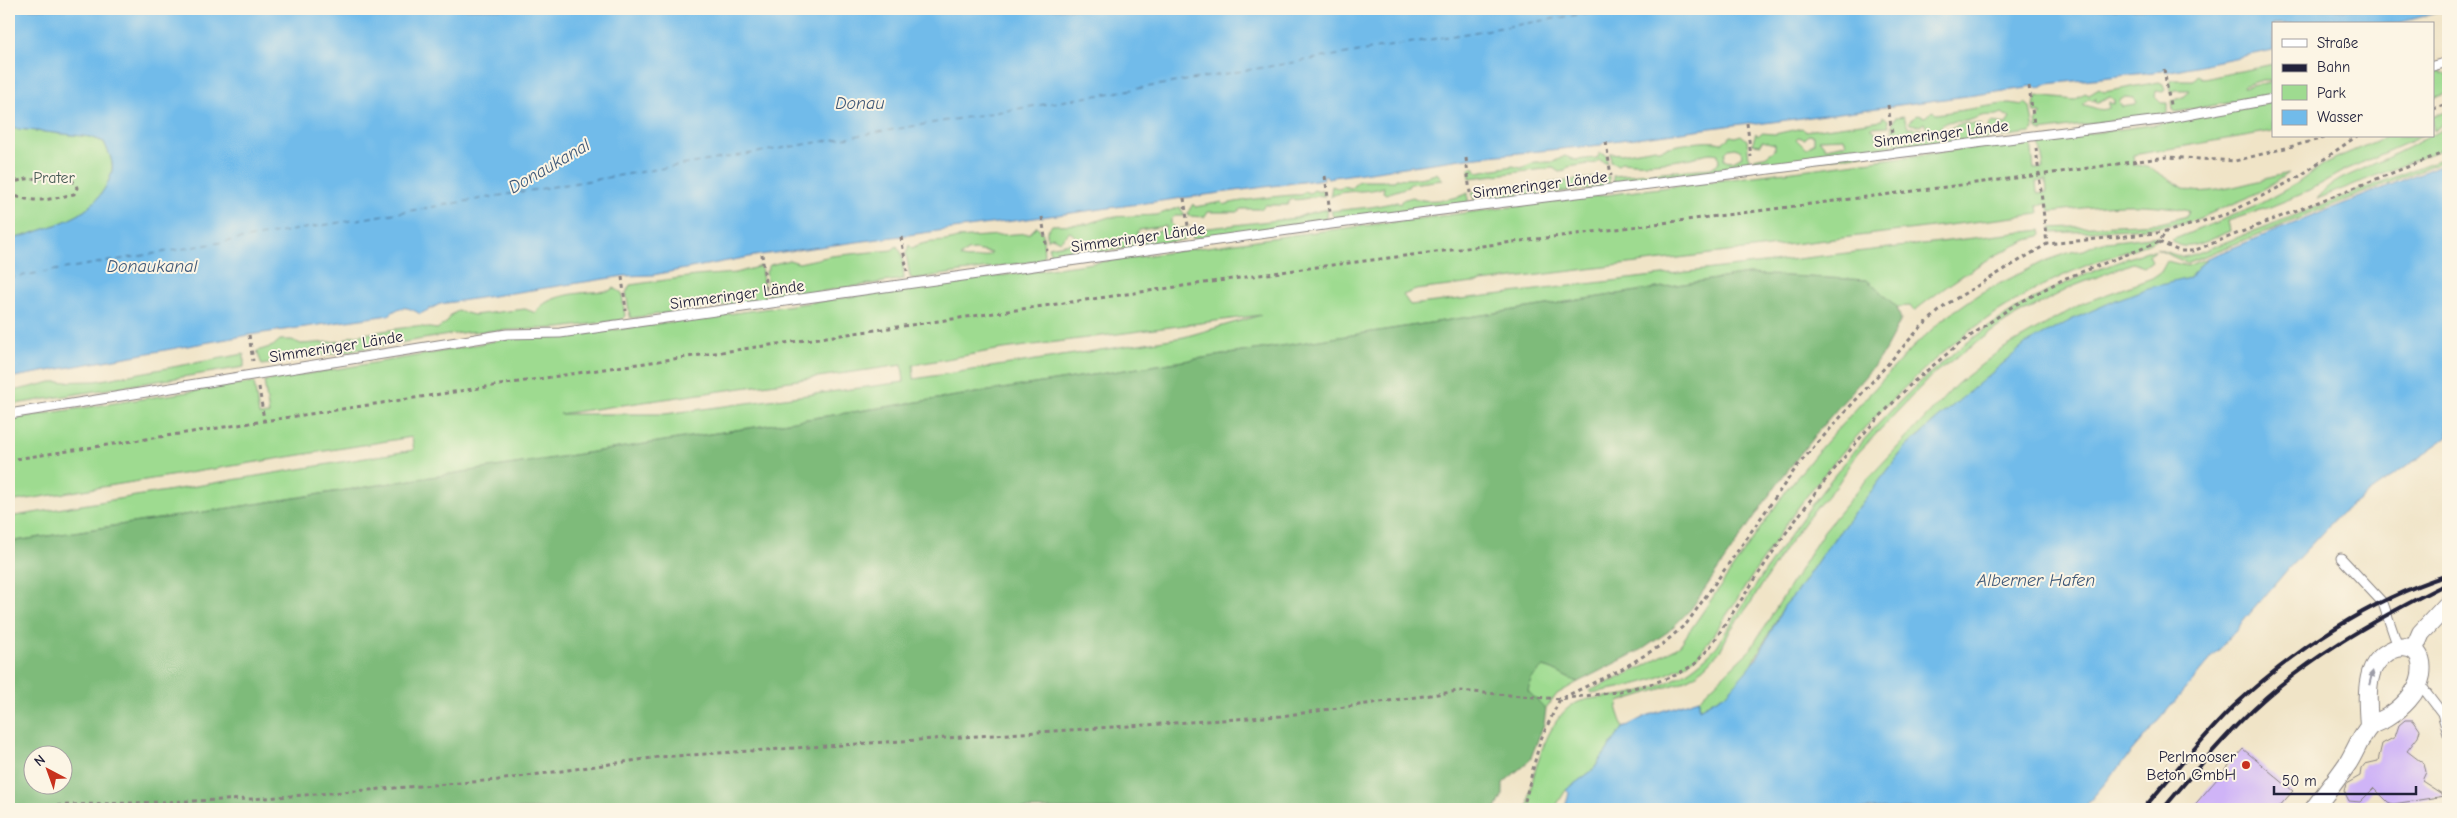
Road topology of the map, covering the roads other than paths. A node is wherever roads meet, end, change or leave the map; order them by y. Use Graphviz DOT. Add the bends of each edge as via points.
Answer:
graph roads {
  1 [pos="2448,62"];
  2 [pos="2434,66"];
  3 [pos="2272,100"];
  4 [pos="9,414"];
  5 [pos="2341,558"];
  6 [pos="2448,604"];
  7 [pos="2406,648"];
  8 [pos="2420,684"];
  9 [pos="2369,726"];
  10 [pos="2448,734"];
  11 [pos="2314,809"];
  1 -- 2 [label="lane"];
  3 -- 4 [label="lane, Simmeringer Lände" via="2160,120 1331,224 580,331 507,334"];
  5 -- 7 [label="lane" via="2382,603"];
  6 -- 7 [label="street"];
  7 -- 8 [label="street" via="2420,658"];
  9 -- 7 [label="street, one-way" via="2372,671 2381,657"];
  8 -- 9 [label="street" via="2413,695 2388,717"];
  8 -- 10 [label="lane" via="2442,713"];
  9 -- 11 [label="street" via="2347,764"];
}
